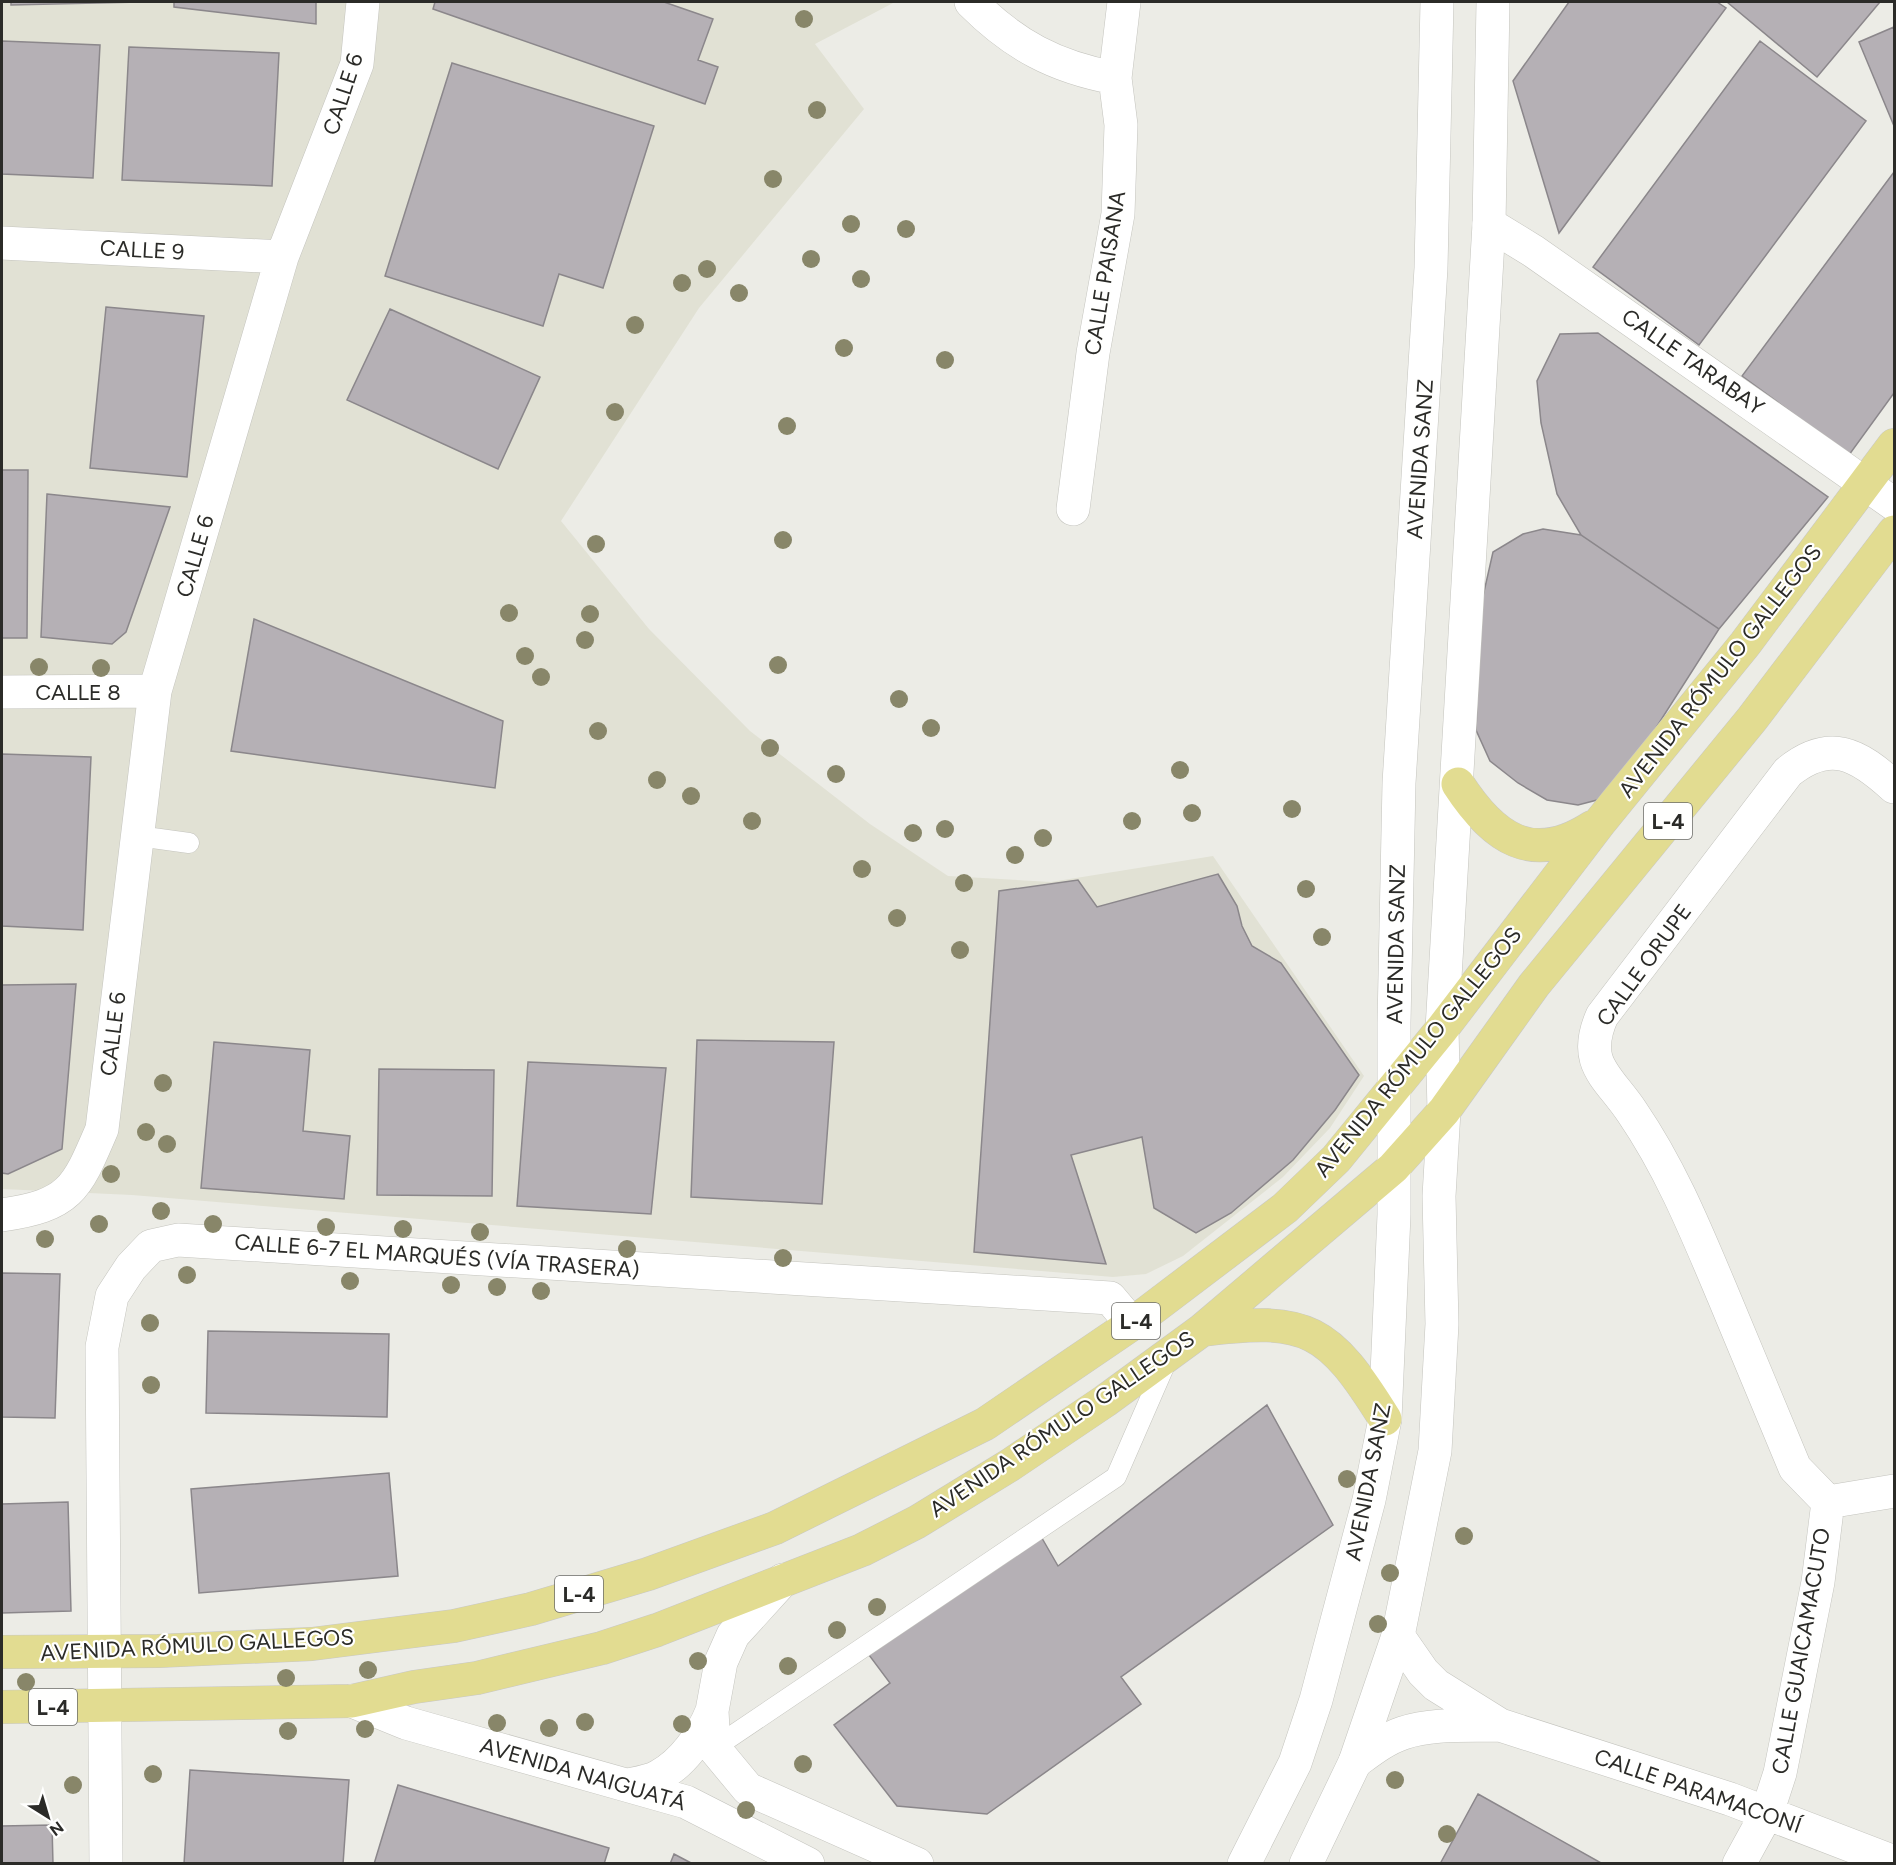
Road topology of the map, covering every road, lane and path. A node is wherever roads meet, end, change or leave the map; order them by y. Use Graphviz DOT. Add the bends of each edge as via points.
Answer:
graph roads {
  1 [pos="363,2"];
  2 [pos="971,2"];
  3 [pos="1124,2"];
  4 [pos="1437,2"];
  5 [pos="1493,2"];
  6 [pos="1115,78"];
  7 [pos="1489,224"];
  8 [pos="2,243"];
  9 [pos="282,256"];
  10 [pos="1894,445"];
  11 [pos="1866,484"];
  12 [pos="1894,504"];
  13 [pos="1073,508"];
  14 [pos="1894,532"];
  15 [pos="155,691"];
  16 [pos="2,692"];
  17 [pos="1458,784"];
  18 [pos="1894,787"];
  19 [pos="1601,821"];
  20 [pos="138,836"];
  21 [pos="189,843"];
  22 [pos="1442,1029"];
  23 [pos="1394,1085"];
  24 [pos="1444,1110"];
  25 [pos="1393,1168"];
  26 [pos="2,1215"];
  27 [pos="1132,1324"];
  28 [pos="1202,1330"];
  29 [pos="1170,1354"];
  30 [pos="1385,1419"];
  31 [pos="1894,1491"];
  32 [pos="1828,1502"];
  33 [pos="783,1580"];
  34 [pos="1398,1636"];
  35 [pos="2,1652"];
  36 [pos="105,1652"];
  37 [pos="352,1701"];
  38 [pos="105,1706"];
  39 [pos="2,1707"];
  40 [pos="712,1711"];
  41 [pos="1500,1725"];
  42 [pos="714,1748"];
  43 [pos="1355,1762"];
  44 [pos="628,1785"];
  45 [pos="748,1789"];
  46 [pos="1767,1813"];
  47 [pos="730,1825"];
  48 [pos="1894,1862"];
  49 [pos="106,1863"];
  50 [pos="808,1863"];
  51 [pos="917,1863"];
  52 [pos="1244,1863"];
  53 [pos="1306,1863"];
  54 [pos="1739,1863"];
  1 -- 9 [label="street, CALLE 6" via="357,63"];
  2 -- 6 [label="street" via="1053,62"];
  3 -- 6 [label="street, CALLE PAISANA"];
  4 -- 23 [label="street, AVENIDA SANZ" via="1431,268 1399,783"];
  5 -- 7 [label="street"];
  6 -- 13 [label="street, CALLE PAISANA" via="1121,125 1118,214 1093,353"];
  7 -- 11 [label="street, CALLE TARABAY"];
  7 -- 17 [label="street"];
  8 -- 9 [label="street, CALLE 9"];
  9 -- 15 [label="street, CALLE 6"];
  10 -- 11 [label="main road, AVENIDA RÓMULO GALLEGOS / L-4"];
  11 -- 12 [label="street, CALLE TARABAY"];
  11 -- 19 [label="main road, AVENIDA RÓMULO GALLEGOS / L-4" via="1745,644"];
  14 -- 24 [label="main road, AVENIDA RÓMULO GALLEGOS / L-4" via="1752,718 1534,985"];
  15 -- 16 [label="street, CALLE 8"];
  15 -- 20 [label="street, CALLE 6"];
  17 -- 19 [label="main road" via="1493,825 1509,839 1528,846 1552,846 1573,840"];
  17 -- 22 [label="street"];
  18 -- 32 [label="street, CALLE ORUPE" via="1874,768 1842,753 1816,755 1788,772 1596,1029 1597,1068 1620,1093 1653,1142 1681,1195 1795,1468"];
  19 -- 22 [label="main road, AVENIDA RÓMULO GALLEGOS / L-4"];
  20 -- 21 [label="lane"];
  20 -- 26 [label="street, CALLE 6" via="102,1129 86,1167 66,1192 52,1204"];
  22 -- 23 [label="main road, AVENIDA RÓMULO GALLEGOS / L-4"];
  22 -- 24 [label="street"];
  23 -- 25 [label="street, AVENIDA SANZ"];
  23 -- 27 [label="main road, AVENIDA RÓMULO GALLEGOS / L-4" via="1336,1159 1285,1208"];
  24 -- 25 [label="main road, AVENIDA RÓMULO GALLEGOS / L-4"];
  24 -- 34 [label="street" via="1439,1196 1443,1324 1435,1451"];
  25 -- 28 [label="main road, AVENIDA RÓMULO GALLEGOS / L-4"];
  25 -- 30 [label="street, AVENIDA SANZ"];
  27 -- 36 [label="main road, AVENIDA RÓMULO GALLEGOS / L-4" via="985,1424 775,1528 648,1574 531,1609 454,1626 312,1644"];
  27 -- 36 [label="street, CALLE 6-7 EL MARQUÉS (VÍA TRASERA)" via="1110,1298 178,1240 151,1246 112,1296 102,1347"];
  28 -- 29 [label="main road, AVENIDA RÓMULO GALLEGOS / L-4"];
  28 -- 30 [label="main road" via="1247,1324 1306,1330 1344,1360"];
  29 -- 33 [label="main road, AVENIDA RÓMULO GALLEGOS / L-4" via="1010,1466 917,1522 862,1550"];
  29 -- 42 [label="lane" via="1116,1477"];
  30 -- 52 [label="street, AVENIDA SANZ" via="1369,1500 1316,1700 1295,1763"];
  31 -- 32 [label="street"];
  32 -- 46 [label="street, CALLE GUAICAMACUTO" via="1814,1604 1780,1773"];
  33 -- 37 [label="main road, AVENIDA RÓMULO GALLEGOS / L-4" via="602,1648 477,1678"];
  33 -- 40 [label="street" via="734,1635 721,1662"];
  34 -- 41 [label="street, CALLE PARAMACONÍ" via="1436,1685"];
  34 -- 43 [label="street"];
  35 -- 36 [label="main road, AVENIDA RÓMULO GALLEGOS / L-4"];
  36 -- 38 [label="street, CALLE 6-7 EL MARQUÉS (VÍA TRASERA)"];
  37 -- 38 [label="main road, AVENIDA RÓMULO GALLEGOS / L-4" via="153,1702"];
  37 -- 44 [label="street, AVENIDA NAIGUATÁ" via="406,1723"];
  38 -- 39 [label="main road, AVENIDA RÓMULO GALLEGOS / L-4"];
  38 -- 49 [label="street, CALLE 6-7 EL MARQUÉS (VÍA TRASERA)"];
  40 -- 42 [label="street"];
  40 -- 44 [label="street" via="706,1726 679,1762 658,1777"];
  41 -- 43 [label="street, CALLE PARAMACONÍ" via="1445,1726 1403,1733"];
  41 -- 46 [label="street, CALLE PARAMACONÍ"];
  42 -- 45 [label="street"];
  43 -- 53 [label="street"];
  44 -- 47 [label="street, AVENIDA NAIGUATÁ" via="686,1802"];
  45 -- 47 [label="street" via="726,1786 715,1800"];
  45 -- 51 [label="street"];
  46 -- 48 [label="street, CALLE PARAMACONÍ"];
  46 -- 54 [label="street, CALLE GUAICAMACUTO"];
  47 -- 50 [label="street, AVENIDA NAIGUATÁ"];
}
